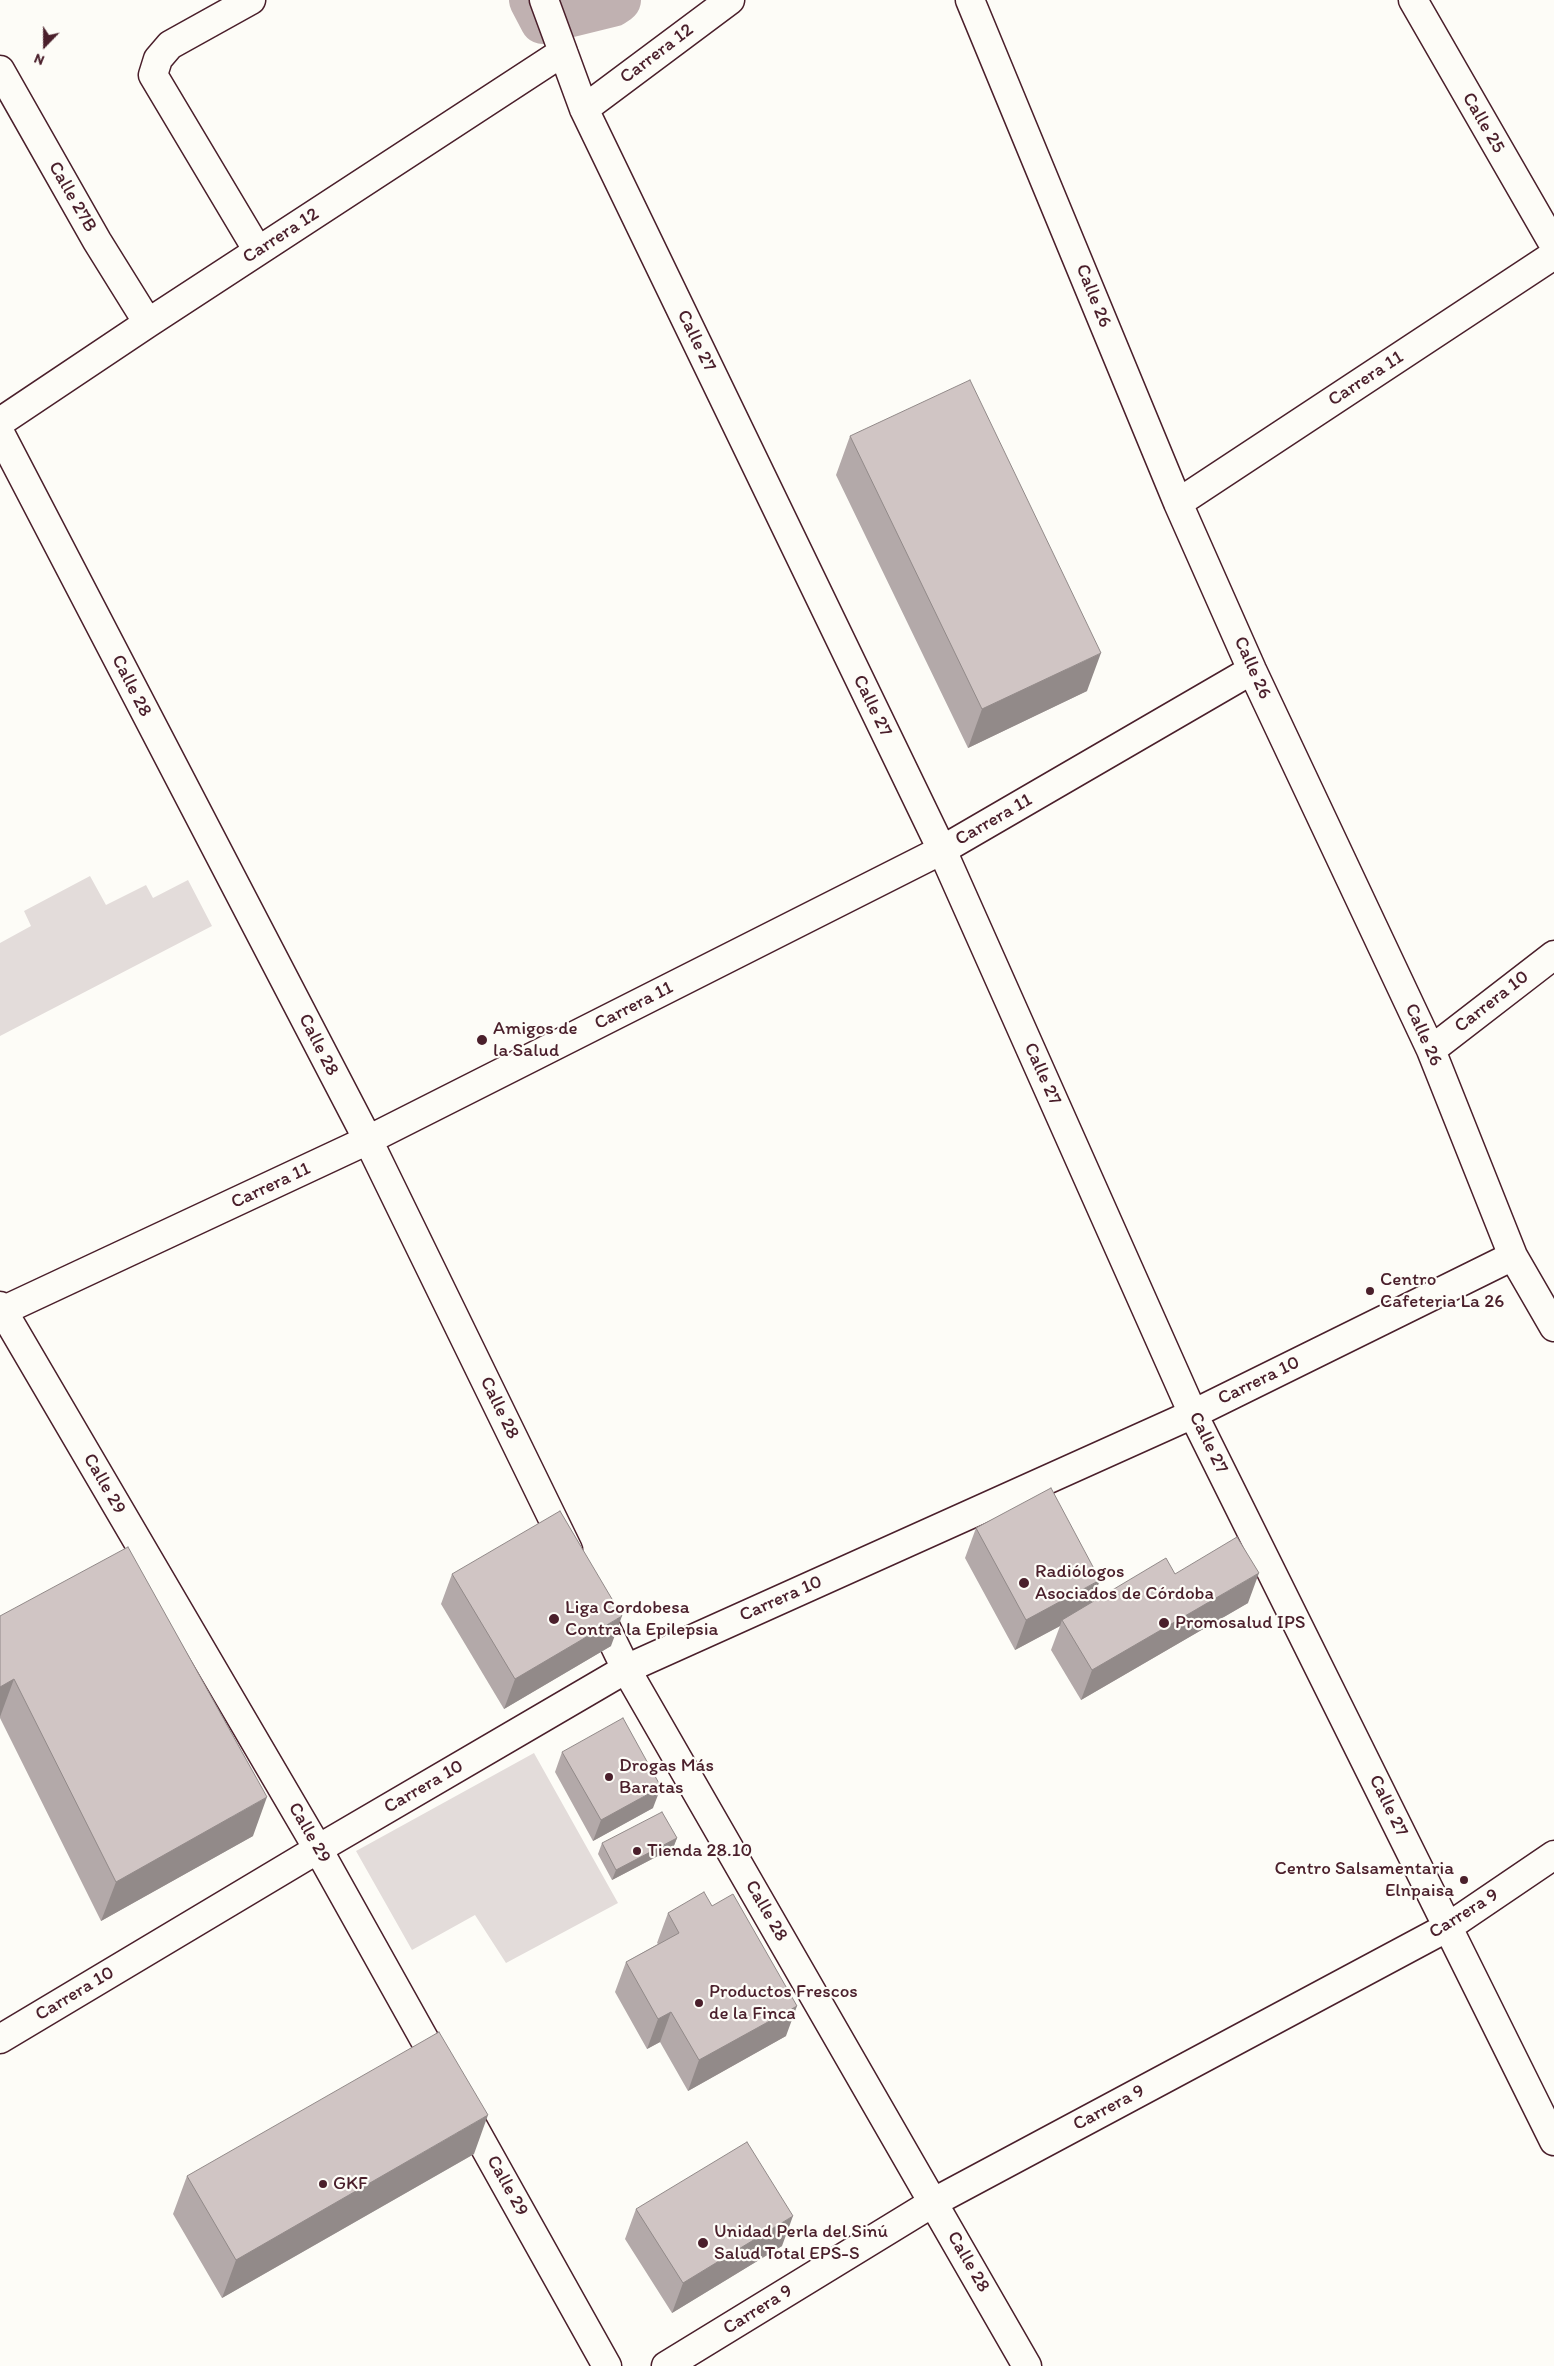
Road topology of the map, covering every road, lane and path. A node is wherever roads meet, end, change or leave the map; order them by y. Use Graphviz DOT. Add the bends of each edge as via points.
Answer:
graph roads {
  1 [pos="251,0"];
  2 [pos="730,0"];
  3 [pos="970,0"];
  4 [pos="1413,0"];
  5 [pos="544,1"];
  6 [pos="560,44"];
  7 [pos="0,70"];
  8 [pos="584,108"];
  9 [pos="1554,245"];
  10 [pos="258,251"];
  11 [pos="1554,255"];
  12 [pos="148,323"];
  13 [pos="0,422"];
  14 [pos="0,433"];
  15 [pos="1178,503"];
  16 [pos="1252,670"];
  17 [pos="942,850"];
  18 [pos="1554,955"];
  19 [pos="1430,1050"];
  20 [pos="368,1140"];
  21 [pos="1513,1256"];
  22 [pos="1,1310"];
  23 [pos="1554,1327"];
  24 [pos="1193,1414"];
  25 [pos="626,1669"];
  26 [pos="318,1849"];
  27 [pos="1554,1855"];
  28 [pos="1448,1926"];
  29 [pos="0,2039"];
  30 [pos="1554,2141"];
  31 [pos="934,2202"];
  32 [pos="607,2366"];
  33 [pos="666,2366"];
  34 [pos="1027,2366"];
  1 -- 10 [label="street" via="170,46 158,58 153,74"];
  2 -- 8 [label="street, Carrera 12"];
  3 -- 15 [label="street, Calle 26"];
  4 -- 9 [label="street, Calle 25"];
  5 -- 6 [label="street, Calle 27"];
  6 -- 8 [label="street, Calle 27"];
  6 -- 10 [label="street, Carrera 12"];
  7 -- 12 [label="street, Calle 27B" via="97,241"];
  8 -- 17 [label="street, Calle 27"];
  10 -- 12 [label="street, Carrera 12"];
  11 -- 15 [label="street, Carrera 11"];
  12 -- 13 [label="street, Carrera 12"];
  14 -- 20 [label="street, Calle 28"];
  15 -- 16 [label="street, Calle 26"];
  16 -- 17 [label="street, Carrera 11"];
  16 -- 19 [label="street, Calle 26"];
  17 -- 20 [label="street, Carrera 11"];
  17 -- 24 [label="street, Calle 27"];
  18 -- 19 [label="street, Carrera 10"];
  19 -- 21 [label="street, Calle 26"];
  20 -- 22 [label="street, Carrera 11"];
  20 -- 25 [label="street, Calle 28"];
  21 -- 23 [label="street, Calle 26"];
  21 -- 24 [label="street, Carrera 10"];
  22 -- 26 [label="street, Calle 29"];
  24 -- 25 [label="street, Carrera 10"];
  24 -- 28 [label="street, Calle 27"];
  25 -- 26 [label="street, Carrera 10"];
  25 -- 31 [label="street, Calle 28"];
  26 -- 29 [label="street, Carrera 10"];
  26 -- 32 [label="street, Calle 29"];
  27 -- 28 [label="street, Carrera 9"];
  28 -- 30 [label="street, Calle 27"];
  28 -- 31 [label="street, Carrera 9"];
  31 -- 33 [label="street, Carrera 9"];
  31 -- 34 [label="street, Calle 28"];
}
